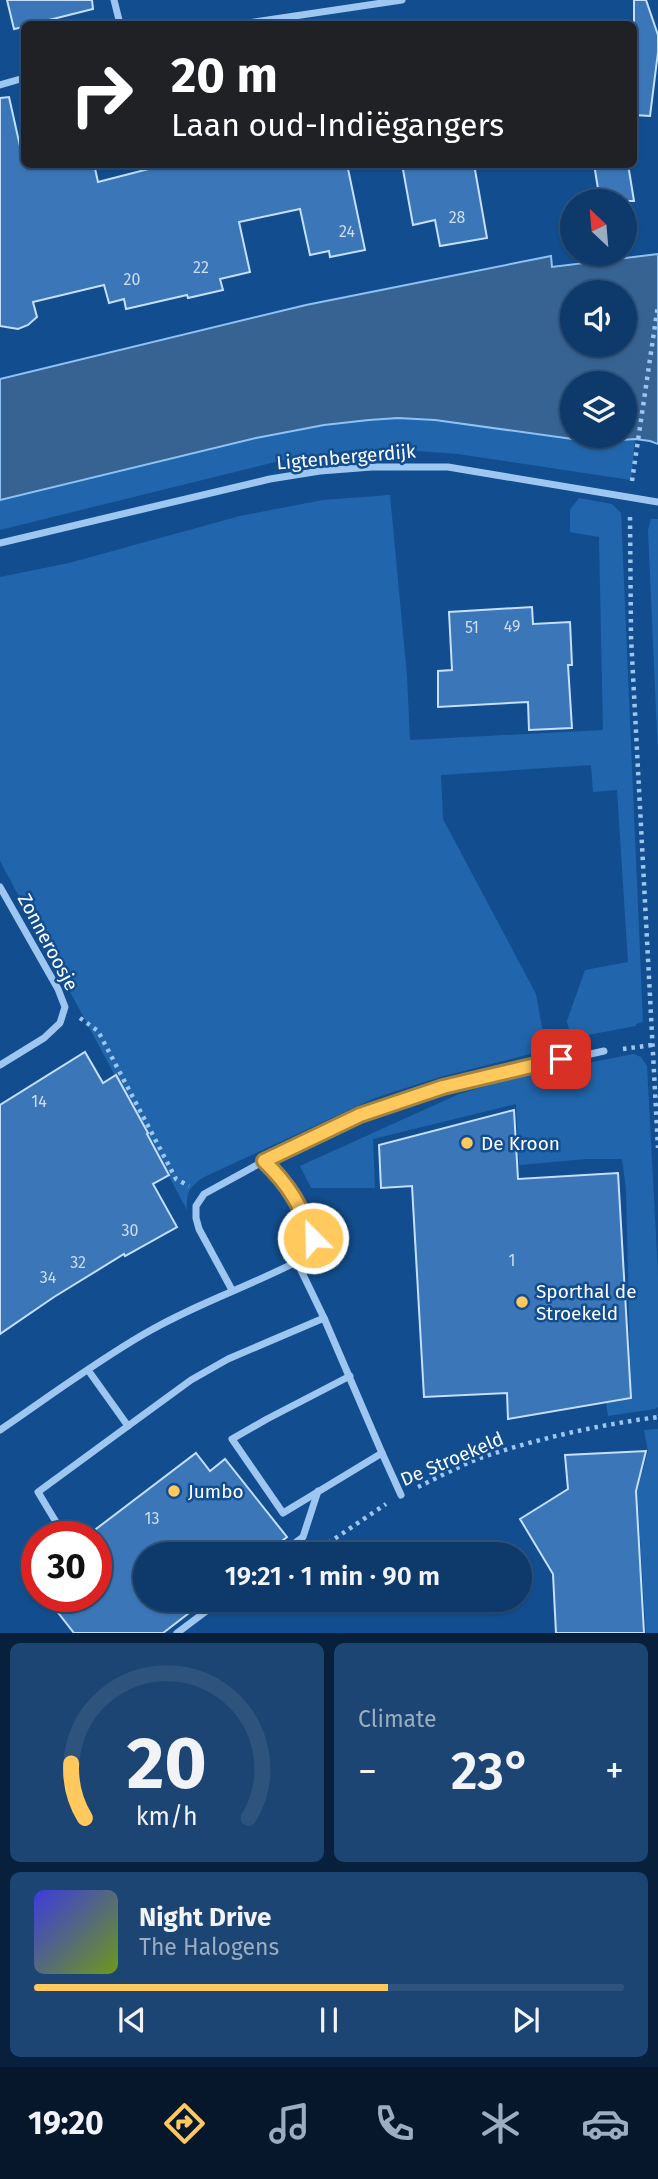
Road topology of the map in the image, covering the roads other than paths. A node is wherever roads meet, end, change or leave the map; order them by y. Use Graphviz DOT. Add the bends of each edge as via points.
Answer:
graph roads {
  1 [pos="114,0"];
  2 [pos="402,0"];
  3 [pos="119,21"];
  4 [pos="261,21"];
  5 [pos="21,79"];
  6 [pos="0,85"];
  7 [pos="658,502"];
  8 [pos="0,543"];
  9 [pos="0,887"];
  10 [pos="604,1051"];
  11 [pos="0,1065"];
  12 [pos="264,1161"];
  13 [pos="297,1262"];
  14 [pos="232,1290"];
  15 [pos="324,1318"];
  16 [pos="88,1370"];
  17 [pos="350,1376"];
  18 [pos="128,1426"];
  19 [pos="0,1430"];
  20 [pos="382,1453"];
  21 [pos="318,1491"];
  22 [pos="401,1495"];
  23 [pos="55,1521"];
  24 [pos="296,1542"];
  25 [pos="205,1612"];
  26 [pos="177,1633"];
  1 -- 3 [label="street"];
  2 -- 4 [label="street"];
  5 -- 6 [label="street"];
  7 -- 8 [label="street, Ligtenbergerdijk" via="448,467 320,471 270,478"];
  9 -- 11 [label="street, Zonneroosje" via="65,1007 60,1023 44,1038"];
  10 -- 12 [label="street" via="443,1087 360,1115"];
  12 -- 13 [label="street" via="298,1202 319,1250"];
  12 -- 14 [label="street" via="204,1194 196,1206 199,1229"];
  13 -- 14 [label="street"];
  13 -- 15 [label="street"];
  14 -- 16 [label="street" via="145,1334"];
  15 -- 17 [label="street"];
  15 -- 18 [label="street" via="228,1359"];
  16 -- 18 [label="street"];
  16 -- 19 [label="street"];
  17 -- 20 [label="street"];
  17 -- 21 [label="street" via="232,1439 283,1513"];
  18 -- 23 [label="street" via="38,1492"];
  20 -- 21 [label="street"];
  20 -- 22 [label="street"];
  21 -- 24 [label="street" via="303,1537"];
  25 -- 26 [label="street"];
}
